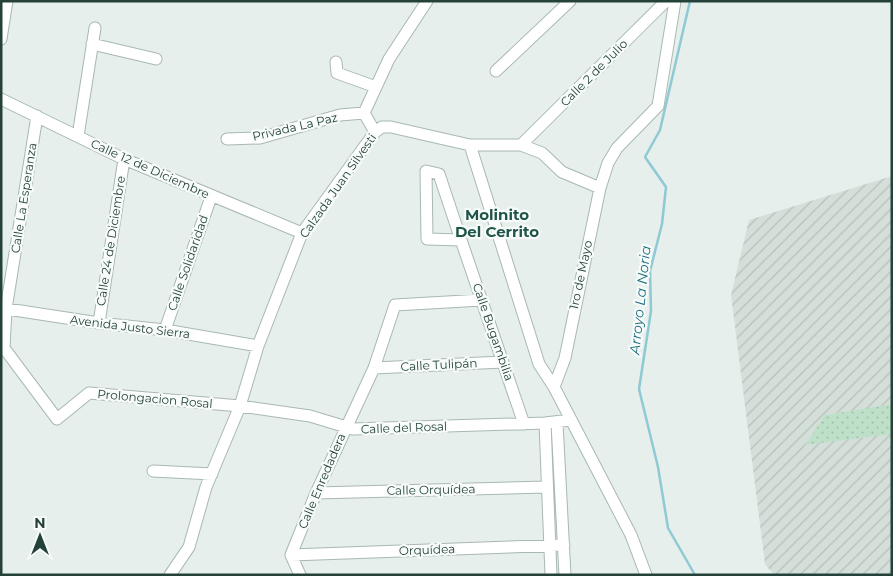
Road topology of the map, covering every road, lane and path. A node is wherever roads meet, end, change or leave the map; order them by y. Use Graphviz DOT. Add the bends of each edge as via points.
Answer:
graph roads {
  1 [pos="7,1"];
  2 [pos="427,1"];
  3 [pos="570,1"];
  4 [pos="666,1"];
  5 [pos="675,1"];
  6 [pos="94,28"];
  7 [pos="1,39"];
  8 [pos="92,44"];
  9 [pos="156,59"];
  10 [pos="336,62"];
  11 [pos="496,71"];
  12 [pos="376,87"];
  13 [pos="1,99"];
  14 [pos="364,113"];
  15 [pos="37,116"];
  16 [pos="375,132"];
  17 [pos="78,136"];
  18 [pos="227,139"];
  19 [pos="521,144"];
  20 [pos="470,145"];
  21 [pos="124,159"];
  22 [pos="600,188"];
  23 [pos="211,197"];
  24 [pos="302,233"];
  25 [pos="461,240"];
  26 [pos="482,300"];
  27 [pos="4,309"];
  28 [pos="99,324"];
  29 [pos="165,330"];
  30 [pos="258,346"];
  31 [pos="503,362"];
  32 [pos="374,368"];
  33 [pos="554,387"];
  34 [pos="240,406"];
  35 [pos="571,420"];
  36 [pos="551,423"];
  37 [pos="524,424"];
  38 [pos="345,427"];
  39 [pos="153,471"];
  40 [pos="212,474"];
  41 [pos="546,487"];
  42 [pos="316,493"];
  43 [pos="549,546"];
  44 [pos="564,546"];
  45 [pos="291,555"];
  46 [pos="298,574"];
  47 [pos="170,575"];
  48 [pos="551,575"];
  49 [pos="565,575"];
  50 [pos="646,575"];
  1 -- 7 [label="street"];
  2 -- 12 [label="street" via="389,59"];
  3 -- 11 [label="street"];
  4 -- 19 [label="street, Calle 2 de Julio"];
  5 -- 22 [label="street, 1ro de Mayo" via="658,106 617,148"];
  6 -- 8 [label="street"];
  8 -- 9 [label="street"];
  8 -- 17 [label="street"];
  10 -- 12 [label="street" via="337,73"];
  12 -- 14 [label="street"];
  13 -- 15 [label="street, Calle 12 de Diciembre"];
  14 -- 16 [label="street"];
  14 -- 18 [label="street, Privada La Paz" via="340,115 260,138"];
  15 -- 17 [label="street, Calle 12 de Diciembre"];
  15 -- 27 [label="street, Calle La Esperanza"];
  16 -- 20 [label="street, Calzada Juan Silvesti" via="382,127 391,127"];
  16 -- 24 [label="street, Calzada Juan Silvesti"];
  17 -- 21 [label="street, Calle 12 de Diciembre"];
  19 -- 20 [label="street, Calzada Juan Silvesti"];
  19 -- 22 [label="street, Calzada Juan Silvesti" via="542,153 562,172"];
  20 -- 33 [label="street" via="539,364"];
  21 -- 23 [label="street, Calle 12 de Diciembre"];
  21 -- 28 [label="street, Calle 24 de Diciembre"];
  22 -- 33 [label="street, 1ro de Mayo" via="565,358"];
  23 -- 24 [label="street, Calle 12 de Diciembre"];
  23 -- 29 [label="street, Calle Solidaridad"];
  24 -- 30 [label="street, Calzada Juan Silvesti"];
  25 -- 25 [label="street, Calle Bugambilia" via="439,174 426,171 428,239"];
  25 -- 26 [label="street, Calle Bugambilia"];
  26 -- 31 [label="street, Calle Bugambilia"];
  26 -- 32 [label="street, Calle Enredadera" via="395,305"];
  27 -- 28 [label="street, Avenida Justo Sierra"];
  27 -- 34 [label="street, Prolongacion Rosal" via="4,348 57,419 90,393"];
  28 -- 29 [label="street, Avenida Justo Sierra"];
  29 -- 30 [label="street, Avenida Justo Sierra"];
  30 -- 34 [label="street, Calzada Juan Silvesti"];
  31 -- 32 [label="street, Calle Tulipán"];
  31 -- 37 [label="street, Calle Bugambilia"];
  32 -- 38 [label="street, Calle Enredadera"];
  33 -- 35 [label="street"];
  34 -- 38 [label="street, Calle del Rosal" via="310,416"];
  34 -- 40 [label="street, Calzada Juan Silvesti"];
  35 -- 36 [label="street, Calle del Rosal"];
  35 -- 50 [label="street" via="631,535"];
  36 -- 37 [label="street, Calle del Rosal"];
  36 -- 41 [label="street"];
  36 -- 44 [label="street"];
  37 -- 38 [label="street, Calle del Rosal"];
  38 -- 42 [label="street, Calle Enredadera"];
  39 -- 40 [label="street"];
  40 -- 47 [label="street, Calzada Juan Silvesti" via="189,547"];
  41 -- 42 [label="street, Calle Orquídea"];
  41 -- 43 [label="street"];
  42 -- 45 [label="street, Calle Enredadera"];
  43 -- 44 [label="street, Orquídea"];
  43 -- 45 [label="street, Orquídea"];
  43 -- 48 [label="street"];
  44 -- 49 [label="street"];
  45 -- 46 [label="street"];
}
